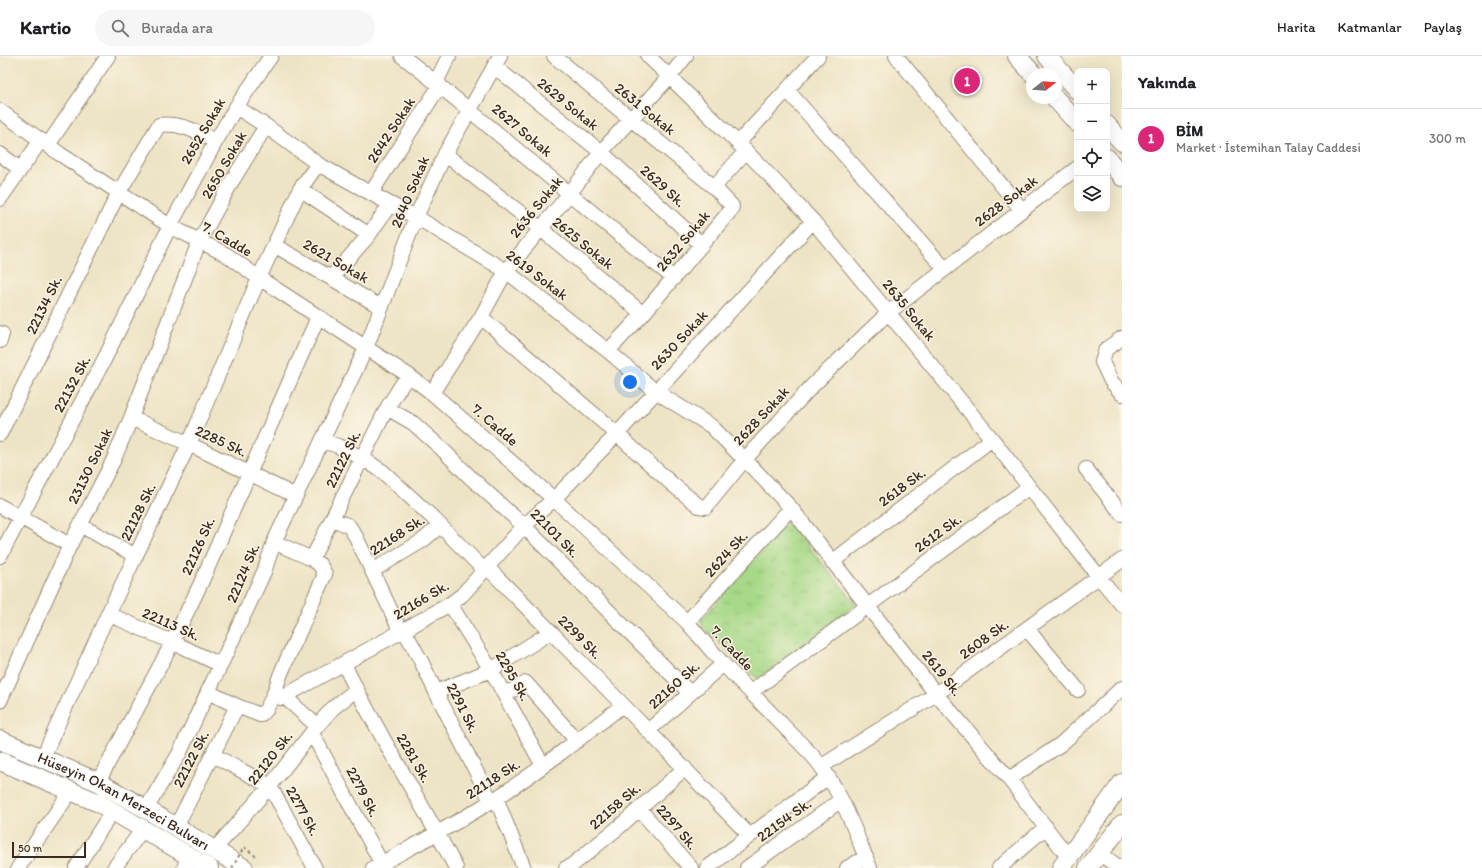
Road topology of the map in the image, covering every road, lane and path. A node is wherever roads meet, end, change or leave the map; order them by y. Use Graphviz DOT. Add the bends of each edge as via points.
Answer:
graph roads {
  1 [pos="108,56"];
  2 [pos="271,56"];
  3 [pos="402,56"];
  4 [pos="450,56"];
  5 [pos="554,56"];
  6 [pos="648,56"];
  7 [pos="686,56"];
  8 [pos="818,56"];
  9 [pos="896,56"];
  10 [pos="1017,56"];
  11 [pos="1047,56"];
  12 [pos="498,61"];
  13 [pos="1028,68"];
  14 [pos="670,76"];
  15 [pos="438,84"];
  16 [pos="1074,87"];
  17 [pos="787,90"];
  18 [pos="1060,104"];
  19 [pos="236,107"];
  20 [pos="470,109"];
  21 [pos="0,111"];
  22 [pos="630,120"];
  23 [pos="1074,120"];
  24 [pos="266,126"];
  25 [pos="1110,128"];
  26 [pos="216,140"];
  27 [pos="44,142"];
  28 [pos="1122,142"];
  29 [pos="742,147"];
  30 [pos="600,152"];
  31 [pos="0,154"];
  32 [pos="445,154"];
  33 [pos="1110,162"];
  34 [pos="318,164"];
  35 [pos="20,168"];
  36 [pos="1074,170"];
  37 [pos="1122,177"];
  38 [pos="714,187"];
  39 [pos="300,189"];
  40 [pos="119,192"];
  41 [pos="371,193"];
  42 [pos="570,193"];
  43 [pos="0,199"];
  44 [pos="390,204"];
  45 [pos="1022,210"];
  46 [pos="416,217"];
  47 [pos="813,221"];
  48 [pos="170,226"];
  49 [pos="541,229"];
  50 [pos="369,236"];
  51 [pos="199,242"];
  52 [pos="274,245"];
  53 [pos="702,245"];
  54 [pos="945,269"];
  55 [pos="506,271"];
  56 [pos="259,278"];
  57 [pos="331,278"];
  58 [pos="674,278"];
  59 [pos="381,307"];
  60 [pos="889,312"];
  61 [pos="643,314"];
  62 [pos="318,317"];
  63 [pos="481,317"];
  64 [pos="0,332"];
  65 [pos="1122,338"];
  66 [pos="0,341"];
  67 [pos="366,348"];
  68 [pos="608,351"];
  69 [pos="408,375"];
  70 [pos="656,391"];
  71 [pos="432,393"];
  72 [pos="1122,394"];
  73 [pos="387,408"];
  74 [pos="131,418"];
  75 [pos="0,434"];
  76 [pos="617,434"];
  77 [pos="992,439"];
  78 [pos="323,441"];
  79 [pos="189,444"];
  80 [pos="362,458"];
  81 [pos="745,459"];
  82 [pos="1086,469"];
  83 [pos="249,473"];
  84 [pos="1029,487"];
  85 [pos="296,496"];
  86 [pos="554,500"];
  87 [pos="0,506"];
  88 [pos="791,508"];
  89 [pos="1122,514"];
  90 [pos="21,517"];
  91 [pos="333,519"];
  92 [pos="80,525"];
  93 [pos="440,526"];
  94 [pos="524,526"];
  95 [pos="274,542"];
  96 [pos="70,545"];
  97 [pos="0,556"];
  98 [pos="136,556"];
  99 [pos="312,559"];
  100 [pos="1122,560"];
  101 [pos="832,562"];
  102 [pos="486,568"];
  103 [pos="372,571"];
  104 [pos="1098,577"];
  105 [pos="450,604"];
  106 [pos="867,605"];
  107 [pos="1122,605"];
  108 [pos="108,614"];
  109 [pos="687,622"];
  110 [pos="1027,629"];
  111 [pos="403,631"];
  112 [pos="551,632"];
  113 [pos="172,642"];
  114 [pos="344,664"];
  115 [pos="723,664"];
  116 [pos="221,665"];
  117 [pos="491,670"];
  118 [pos="1122,688"];
  119 [pos="356,690"];
  120 [pos="1078,690"];
  121 [pos="208,692"];
  122 [pos="436,692"];
  123 [pos="751,692"];
  124 [pos="690,693"];
  125 [pos="505,694"];
  126 [pos="936,694"];
  127 [pos="277,697"];
  128 [pos="0,701"];
  129 [pos="624,705"];
  130 [pos="237,706"];
  131 [pos="314,730"];
  132 [pos="648,731"];
  133 [pos="0,740"];
  134 [pos="577,741"];
  135 [pos="213,755"];
  136 [pos="42,759"];
  137 [pos="0,761"];
  138 [pos="543,766"];
  139 [pos="685,768"];
  140 [pos="825,772"];
  141 [pos="1009,779"];
  142 [pos="98,782"];
  143 [pos="1122,783"];
  144 [pos="270,786"];
  145 [pos="71,791"];
  146 [pos="494,800"];
  147 [pos="842,800"];
  148 [pos="146,809"];
  149 [pos="639,809"];
  150 [pos="113,810"];
  151 [pos="1122,824"];
  152 [pos="176,827"];
  153 [pos="1046,827"];
  154 [pos="143,829"];
  155 [pos="438,833"];
  156 [pos="749,836"];
  157 [pos="214,850"];
  158 [pos="1099,853"];
  159 [pos="186,862"];
  160 [pos="251,863"];
  161 [pos="868,863"];
  162 [pos="1065,863"];
  163 [pos="380,866"];
  164 [pos="116,867"];
  165 [pos="570,867"];
  166 [pos="18,868"];
  167 [pos="76,868"];
  168 [pos="209,868"];
  169 [pos="232,868"];
  170 [pos="315,868"];
  171 [pos="456,868"];
  172 [pos="524,868"];
  173 [pos="691,868"];
  174 [pos="707,868"];
  175 [pos="747,868"];
  176 [pos="848,868"];
  177 [pos="999,868"];
  178 [pos="1088,868"];
  179 [pos="1120,868"];
  1 -- 27 [label="street"];
  2 -- 19 [label="street, 2652 Sokak"];
  3 -- 15 [label="street, 2627 Sokak"];
  4 -- 15 [label="street, 2642 Sokak"];
  5 -- 22 [label="street, 2631 Sokak"];
  6 -- 14 [label="street, 2635 Sokak"];
  7 -- 14 [label="street, 2636 Sokak"];
  8 -- 17 [label="street"];
  9 -- 45 [label="street"];
  10 -- 13 [label="main road"];
  11 -- 16 [label="main road"];
  12 -- 20 [label="street, 2640 Sokak"];
  12 -- 30 [label="street, 2629 Sokak"];
  14 -- 22 [label="street, 2636 Sokak"];
  14 -- 29 [label="street, 2635 Sokak"];
  15 -- 20 [label="street, 2627 Sokak"];
  15 -- 41 [label="street, 2642 Sokak"];
  17 -- 29 [label="street"];
  17 -- 54 [label="street"];
  18 -- 23 [label="main road"];
  19 -- 24 [label="street, 2619 Sokak"];
  19 -- 26 [label="street, 2652 Sokak"];
  20 -- 32 [label="street, 2640 Sokak"];
  20 -- 42 [label="street, 2627 Sokak"];
  21 -- 27 [label="street, 7. Cadde"];
  22 -- 30 [label="street, 2636 Sokak"];
  22 -- 38 [label="street, 2631 Sokak"];
  24 -- 34 [label="street, 2619 Sokak"];
  24 -- 51 [label="street, 2650 Sokak"];
  25 -- 28 [label="main road"];
  26 -- 40 [label="street, 22134 Sk." via="185,127 159,125"];
  26 -- 48 [label="street, 2652 Sokak"];
  27 -- 35 [label="street"];
  27 -- 40 [label="street, 7. Cadde"];
  29 -- 38 [label="street"];
  29 -- 47 [label="street, 2635 Sokak"];
  30 -- 42 [label="street, 2636 Sokak"];
  30 -- 53 [label="street, 2629 Sk."];
  31 -- 35 [label="street"];
  32 -- 46 [label="street, 2640 Sokak"];
  32 -- 49 [label="street, 2625 Sokak"];
  33 -- 37 [label="main road"];
  34 -- 39 [label="street, 22128 Sk."];
  34 -- 41 [label="street, 2619 Sokak"];
  35 -- 43 [label="street"];
  36 -- 45 [label="street, 2628 Sokak"];
  38 -- 53 [label="street, 2632 Sokak" via="732,206"];
  39 -- 50 [label="street"];
  39 -- 52 [label="street, 22128 Sk."];
  40 -- 48 [label="street, 7. Cadde"];
  40 -- 75 [label="street, 22134 Sk."];
  41 -- 44 [label="street, 2619 Sokak"];
  42 -- 49 [label="street, 2636 Sokak"];
  42 -- 58 [label="street, 2627 Sokak"];
  44 -- 46 [label="street, 2619 Sokak"];
  44 -- 50 [label="street"];
  45 -- 54 [label="street, 2628 Sokak"];
  46 -- 55 [label="street, 2619 Sokak"];
  46 -- 59 [label="street, 2640 Sokak"];
  47 -- 60 [label="street, 2635 Sokak"];
  47 -- 70 [label="street, 2630 Sokak"];
  48 -- 51 [label="street, 7. Cadde"];
  48 -- 90 [label="street, 22132 Sk." via="104,360"];
  49 -- 55 [label="street, 2636 Sokak"];
  49 -- 61 [label="street, 2625 Sokak"];
  50 -- 57 [label="street"];
  51 -- 56 [label="street, 7. Cadde" via="227,255"];
  51 -- 74 [label="street, 23130 Sokak"];
  52 -- 56 [label="street, 22128 Sk."];
  52 -- 57 [label="street, 2621 Sokak"];
  53 -- 58 [label="street, 2632 Sokak"];
  54 -- 60 [label="street, 2628 Sokak"];
  55 -- 63 [label="street, 2636 Sokak"];
  55 -- 68 [label="street, 2619 Sokak"];
  56 -- 62 [label="street, 7. Cadde"];
  56 -- 79 [label="street, 22128 Sk."];
  57 -- 59 [label="street, 2621 Sokak"];
  58 -- 61 [label="street, 2632 Sokak"];
  59 -- 67 [label="street, 2640 Sokak"];
  60 -- 77 [label="street, 2635 Sokak"];
  60 -- 81 [label="street, 2628 Sokak" via="812,386"];
  61 -- 68 [label="street, 2632 Sokak"];
  62 -- 67 [label="street, 7. Cadde"];
  62 -- 83 [label="street, 22126 Sk."];
  63 -- 71 [label="street, 2636 Sokak"];
  63 -- 76 [label="street, 2628 Sokak"];
  64 -- 66 [label="street"];
  65 -- 72 [label="street" via="1106,349 1102,362 1110,381"];
  67 -- 69 [label="street, 7. Cadde"];
  67 -- 78 [label="street, 22124 Sk."];
  68 -- 70 [label="street, 2619 Sokak"];
  69 -- 71 [label="street, 7. Cadde"];
  69 -- 73 [label="street, 22122 Sk."];
  70 -- 76 [label="street, 2630 Sokak"];
  70 -- 81 [label="street, 2619 Sokak" via="711,426"];
  71 -- 86 [label="street, 7. Cadde"];
  73 -- 80 [label="street, 22122 Sk."];
  73 -- 94 [label="street, 22101 Sk." via="413,422"];
  74 -- 79 [label="street, 2285 Sk."];
  74 -- 92 [label="street, 23130 Sokak" via="114,459"];
  76 -- 81 [label="street, 2628 Sokak" via="699,506 706,507"];
  76 -- 86 [label="street, 2630 Sokak"];
  77 -- 84 [label="street, 2635 Sokak"];
  77 -- 101 [label="street, 2618 Sk."];
  78 -- 80 [label="street, 2299 Sk."];
  78 -- 85 [label="street, 22124 Sk."];
  79 -- 83 [label="street, 2285 Sk."];
  79 -- 98 [label="street, 22128 Sk."];
  80 -- 91 [label="street, 22122 Sk."];
  80 -- 93 [label="street, 2299 Sk." via="382,471"];
  81 -- 88 [label="street, 2619 Sokak"];
  82 -- 89 [label="street"];
  83 -- 85 [label="street, 2285 Sk."];
  83 -- 113 [label="street, 22126 Sk."];
  84 -- 104 [label="street, 2635 Sokak"];
  84 -- 106 [label="street, 2612 Sk."];
  85 -- 95 [label="street, 22124 Sk."];
  86 -- 94 [label="street, 22166 Sk."];
  86 -- 109 [label="street, 7. Cadde"];
  87 -- 90 [label="street"];
  88 -- 101 [label="street, 2619 Sk."];
  88 -- 109 [label="street, 2624 Sk."];
  90 -- 96 [label="street"];
  90 -- 97 [label="street, 22132 Sk."];
  91 -- 99 [label="street, 22122 Sk."];
  91 -- 103 [label="street, 2291 Sk." via="349,526"];
  92 -- 96 [label="street, 23130 Sokak"];
  92 -- 98 [label="street"];
  93 -- 102 [label="street, 2299 Sk."];
  93 -- 103 [label="street, 22168 Sk." via="422,541"];
  94 -- 102 [label="street, 22166 Sk."];
  94 -- 124 [label="street, 22101 Sk."];
  95 -- 99 [label="street"];
  95 -- 116 [label="street, 22124 Sk." via="264,572"];
  96 -- 128 [label="street, 23130 Sokak"];
  98 -- 108 [label="street, 22128 Sk."];
  99 -- 127 [label="street" via="320,565 324,574 281,673"];
  100 -- 104 [label="street, 2608 Sk."];
  101 -- 106 [label="street, 2619 Sk."];
  102 -- 105 [label="street, 22166 Sk." via="462,595"];
  102 -- 112 [label="street, 2299 Sk."];
  103 -- 111 [label="street, 2291 Sk."];
  104 -- 107 [label="street, 2635 Sokak"];
  104 -- 110 [label="street, 2608 Sk."];
  105 -- 111 [label="street, 22166 Sk."];
  105 -- 117 [label="street, 2295 Sk."];
  106 -- 123 [label="street, 2612 Sk."];
  106 -- 126 [label="street, 2619 Sk."];
  108 -- 113 [label="street, 22113 Sk."];
  108 -- 136 [label="street, 22128 Sk."];
  109 -- 115 [label="street, 7. Cadde"];
  110 -- 120 [label="street"];
  110 -- 126 [label="street, 2608 Sk."];
  111 -- 114 [label="street, 22166 Sk."];
  111 -- 122 [label="street, 2291 Sk." via="421,660"];
  112 -- 117 [label="street"];
  112 -- 129 [label="street, 2299 Sk."];
  113 -- 116 [label="street, 22113 Sk."];
  113 -- 142 [label="street, 22126 Sk."];
  114 -- 119 [label="street, 2281 Sk."];
  114 -- 127 [label="street, 22166 Sk."];
  115 -- 123 [label="street, 7. Cadde"];
  115 -- 124 [label="street, 22160 Sk."];
  116 -- 121 [label="street, 22124 Sk."];
  117 -- 122 [label="street"];
  117 -- 125 [label="street, 2295 Sk."];
  118 -- 141 [label="street" via="1060,744"];
  119 -- 131 [label="street, 22120 Sk." via="333,708"];
  119 -- 155 [label="street, 2281 Sk."];
  121 -- 130 [label="street"];
  121 -- 148 [label="street, 22124 Sk." via="179,754"];
  122 -- 146 [label="street, 2291 Sk."];
  123 -- 140 [label="street, 7. Cadde"];
  124 -- 132 [label="street, 22160 Sk."];
  125 -- 134 [label="street" via="526,683"];
  125 -- 138 [label="street, 2295 Sk."];
  126 -- 140 [label="street, 2608 Sk."];
  126 -- 141 [label="street, 2619 Sk."];
  127 -- 130 [label="street" via="260,715"];
  127 -- 131 [label="street" via="287,699"];
  129 -- 132 [label="street, 2299 Sk."];
  129 -- 134 [label="street, 22118 Sk."];
  130 -- 135 [label="street, 22122 Sk."];
  131 -- 144 [label="street, 22120 Sk."];
  131 -- 163 [label="street, 2279 Sk."];
  132 -- 139 [label="street, 2299 Sk."];
  133 -- 136 [label="main road, Hüseyin Okan Merzeci Bulvarı"];
  134 -- 138 [label="street, 22118 Sk."];
  135 -- 144 [label="street, 2277 Sk."];
  135 -- 152 [label="street, 22122 Sk."];
  136 -- 142 [label="main road, Hüseyin Okan Merzeci Bulvarı"];
  137 -- 145 [label="main road, Hüseyin Okan Merzeci Bulvarı"];
  138 -- 146 [label="street, 22118 Sk."];
  139 -- 149 [label="street, 22158 Sk."];
  139 -- 156 [label="street, 2299 Sk."];
  140 -- 147 [label="street, 7. Cadde"];
  140 -- 156 [label="street, 2608 Sk."];
  141 -- 153 [label="street, 2619 Sk."];
  142 -- 148 [label="main road, Hüseyin Okan Merzeci Bulvarı"];
  143 -- 162 [label="main road"];
  144 -- 157 [label="street, 22120 Sk."];
  144 -- 170 [label="street, 2277 Sk."];
  145 -- 150 [label="main road, Hüseyin Okan Merzeci Bulvarı"];
  145 -- 166 [label="street"];
  146 -- 155 [label="street, 22118 Sk."];
  146 -- 172 [label="street, 2291 Sk."];
  147 -- 161 [label="street, 7. Cadde"];
  147 -- 175 [label="street, 22154 Sk."];
  148 -- 152 [label="main road, Hüseyin Okan Merzeci Bulvarı"];
  149 -- 165 [label="street, 22158 Sk."];
  149 -- 173 [label="street, 2297 Sk."];
  150 -- 154 [label="main road, Hüseyin Okan Merzeci Bulvarı"];
  150 -- 167 [label="street"];
  151 -- 158 [label="main road"];
  152 -- 157 [label="main road, Hüseyin Okan Merzeci Bulvarı"];
  153 -- 162 [label="street, 2619 Sk."];
  153 -- 177 [label="street"];
  154 -- 159 [label="main road, Hüseyin Okan Merzeci Bulvarı"];
  154 -- 164 [label="street"];
  155 -- 163 [label="street, 22118 Sk."];
  155 -- 171 [label="street, 2281 Sk."];
  156 -- 174 [label="street, 2608 Sk."];
  157 -- 160 [label="main road, Hüseyin Okan Merzeci Bulvarı"];
  158 -- 178 [label="main road"];
  158 -- 179 [label="street"];
  159 -- 168 [label="main road, Hüseyin Okan Merzeci Bulvarı"];
  160 -- 169 [label="path, bridge" via="244,847"];
  161 -- 176 [label="street"];
}
